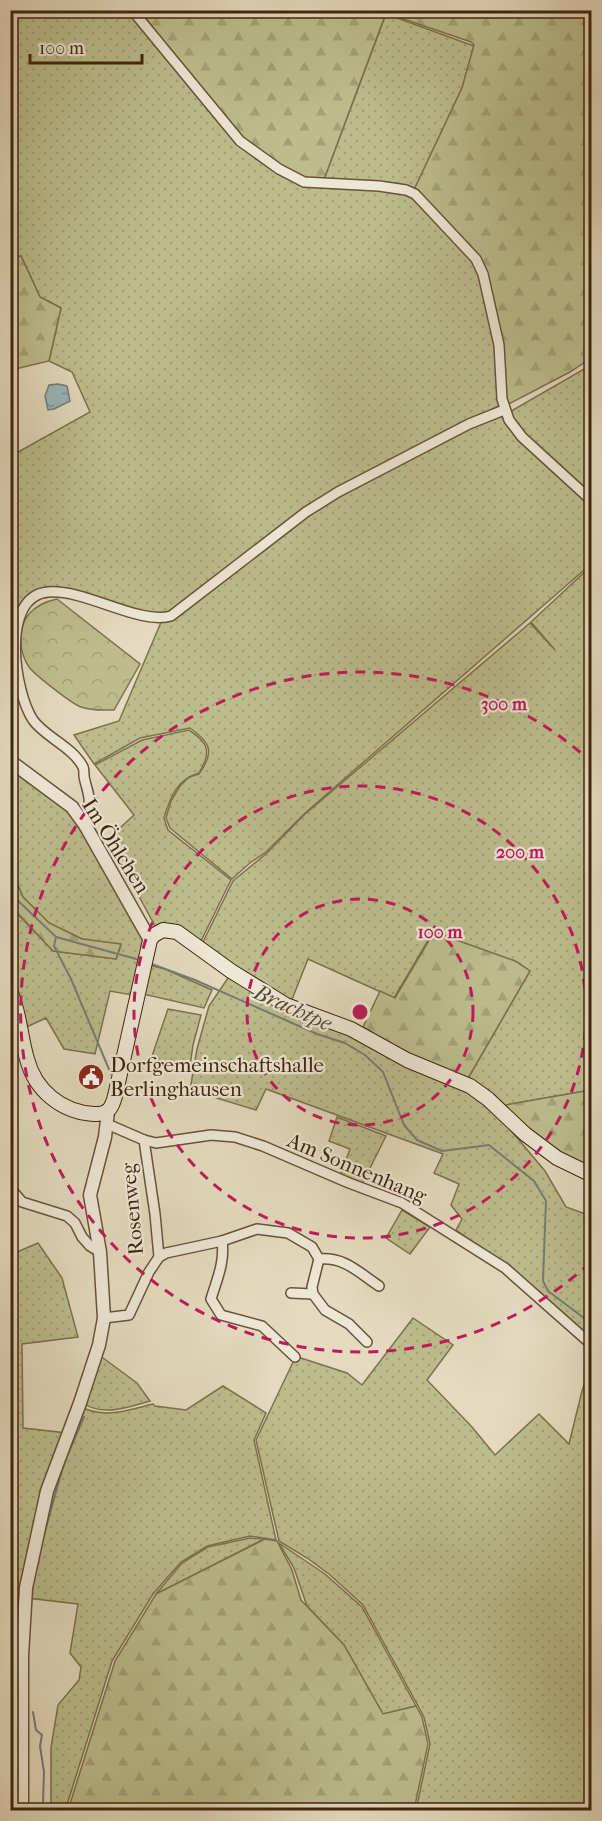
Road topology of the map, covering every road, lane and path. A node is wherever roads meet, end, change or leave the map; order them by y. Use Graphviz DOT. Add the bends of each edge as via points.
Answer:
graph roads {
  1 [pos="132,10"];
  2 [pos="504,410"];
  3 [pos="591,501"];
  4 [pos="10,761"];
  5 [pos="85,825"];
  6 [pos="149,945"];
  7 [pos="10,991"];
  8 [pos="107,1118"];
  9 [pos="144,1140"];
  10 [pos="591,1174"];
  11 [pos="10,1188"];
  12 [pos="222,1241"];
  13 [pos="100,1252"];
  14 [pos="159,1257"];
  15 [pos="320,1259"];
  16 [pos="379,1286"];
  17 [pos="291,1293"];
  18 [pos="313,1294"];
  19 [pos="104,1318"];
  20 [pos="367,1342"];
  21 [pos="591,1345"];
  22 [pos="295,1357"];
  23 [pos="22,1810"];
  1 -- 2 [label="street" via="240,141 304,182 379,186 415,194 476,259 488,290 499,345"];
  2 -- 3 [label="street" via="522,437"];
  2 -- 5 [label="street" via="338,492 306,512 171,616 151,618 55,592 30,599 12,626 16,679 34,722 84,767 89,800"];
  4 -- 5 [label="street, Im Öhlchen" via="72,807"];
  5 -- 6 [label="street, Im Öhlchen"];
  6 -- 8 [label="main road"];
  6 -- 10 [label="main road" via="154,935 163,930 177,932 286,1005 351,1029 407,1060 470,1086 557,1158"];
  7 -- 8 [label="main road" via="18,1010 27,1060 41,1088 70,1109"];
  8 -- 9 [label="street, Am Sonnenhang"];
  8 -- 13 [label="street" via="90,1195"];
  9 -- 14 [label="street, Rosenweg"];
  9 -- 21 [label="street, Am Sonnenhang" via="156,1143 211,1135 235,1137 402,1203 505,1268"];
  11 -- 13 [label="street" via="22,1202 67,1216 90,1246"];
  12 -- 14 [label="street"];
  12 -- 15 [label="street" via="257,1229 288,1233 312,1247"];
  12 -- 22 [label="street" via="222,1267 211,1299 221,1315 262,1326"];
  13 -- 19 [label="street"];
  14 -- 19 [label="street, Rosenweg" via="129,1315"];
  15 -- 16 [label="street" via="342,1260"];
  15 -- 18 [label="street"];
  17 -- 18 [label="street"];
  18 -- 20 [label="street" via="325,1310 349,1324"];
  19 -- 23 [label="street" via="80,1403 46,1491 26,1588"];
}
